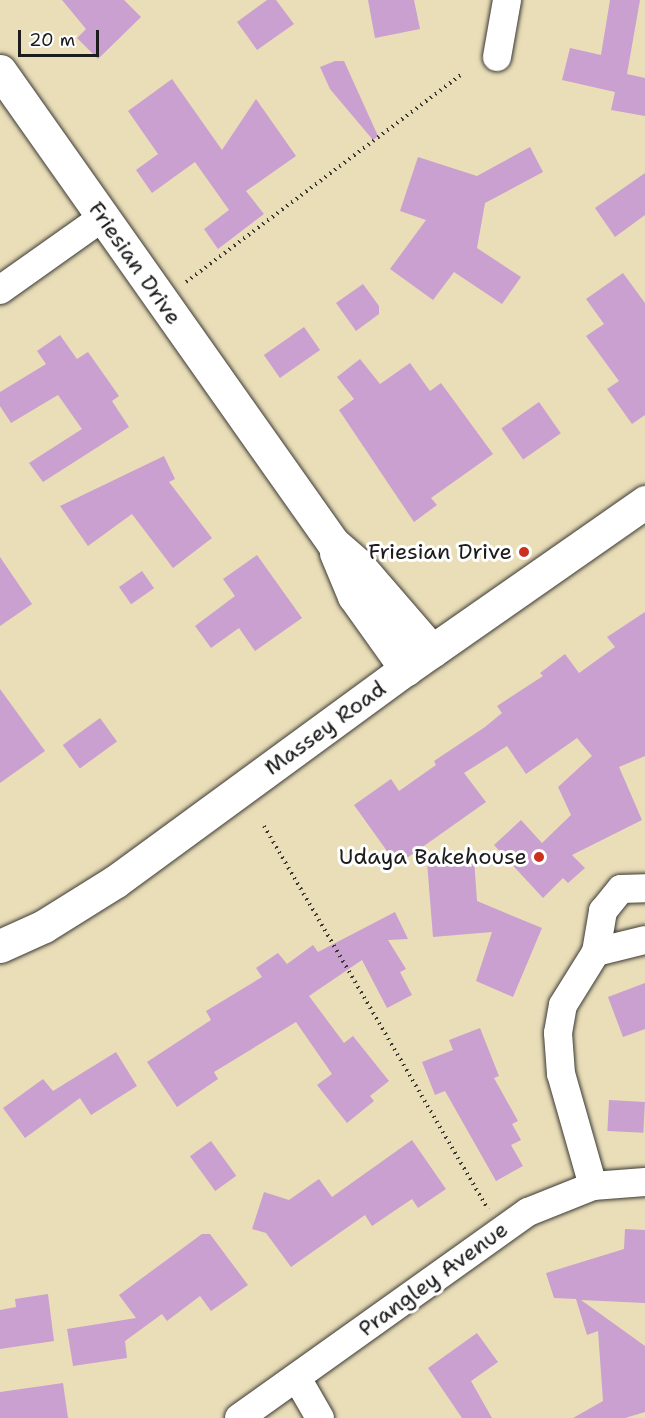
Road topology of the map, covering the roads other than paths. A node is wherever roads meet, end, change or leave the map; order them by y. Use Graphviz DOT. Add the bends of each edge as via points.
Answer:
graph roads {
  1 [pos="507,0"];
  2 [pos="497,57"];
  3 [pos="0,71"];
  4 [pos="103,217"];
  5 [pos="0,290"];
  6 [pos="645,502"];
  7 [pos="333,543"];
  8 [pos="432,651"];
  9 [pos="406,669"];
  10 [pos="645,888"];
  11 [pos="645,940"];
  12 [pos="0,946"];
  13 [pos="596,952"];
  14 [pos="645,1182"];
  15 [pos="593,1186"];
  16 [pos="297,1378"];
  17 [pos="239,1418"];
  18 [pos="320,1418"];
  1 -- 2 [label="street"];
  3 -- 4 [label="street, Friesian Drive"];
  4 -- 5 [label="street"];
  4 -- 7 [label="street, Friesian Drive"];
  6 -- 8 [label="street, Massey Road"];
  7 -- 8 [label="street, Friesian Drive" via="357,564"];
  7 -- 9 [label="street, Friesian Drive" via="354,596"];
  8 -- 9 [label="street, Massey Road"];
  9 -- 12 [label="street, Massey Road" via="116,881 44,926"];
  10 -- 13 [label="street" via="621,889 612,897 603,911"];
  11 -- 13 [label="street"];
  13 -- 15 [label="street" via="563,1005 558,1033 561,1074"];
  14 -- 15 [label="street, Prangley Avenue"];
  15 -- 16 [label="street, Prangley Avenue" via="550,1200 501,1230"];
  16 -- 17 [label="street, Prangley Avenue"];
  16 -- 18 [label="street"];
}
